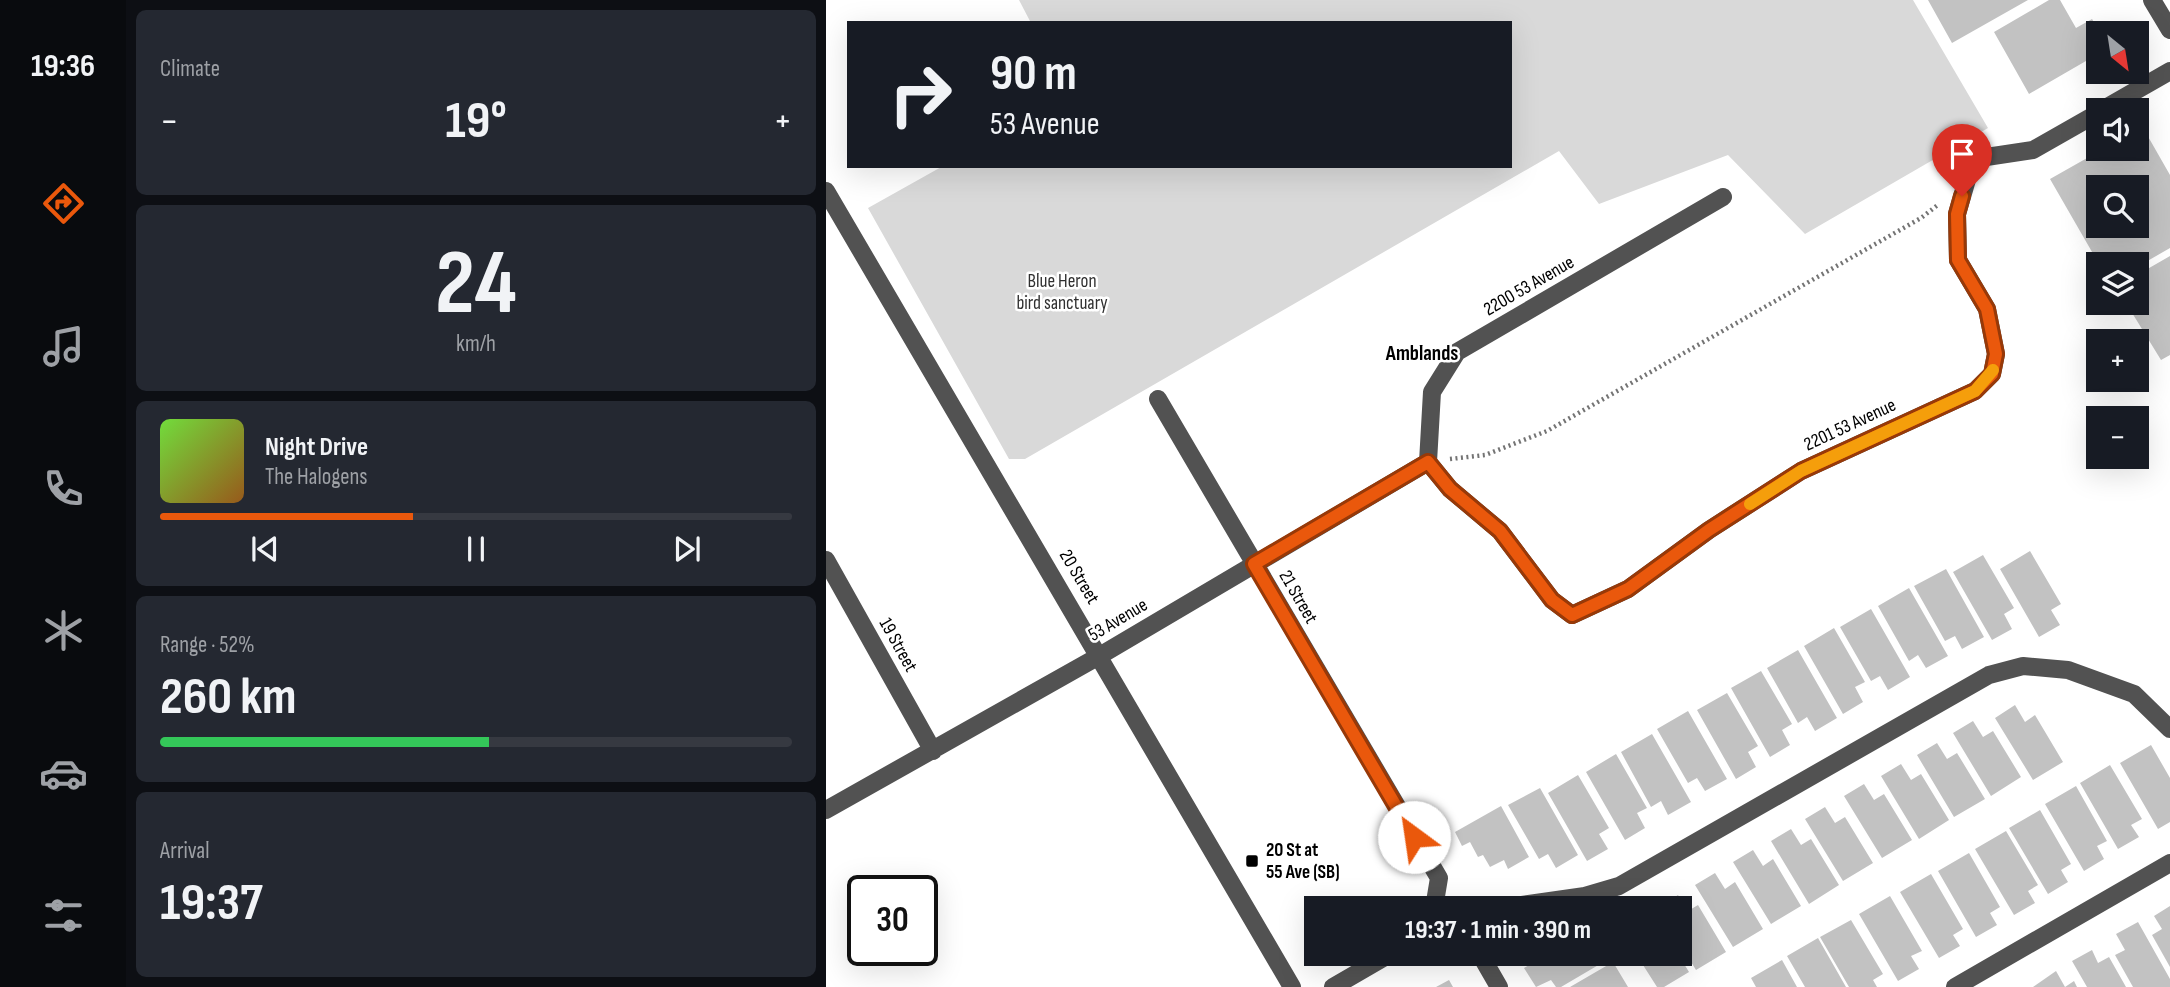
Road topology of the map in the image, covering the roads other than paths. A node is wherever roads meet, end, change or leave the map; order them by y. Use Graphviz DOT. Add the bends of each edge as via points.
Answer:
graph roads {
  1 [pos="2152,0"];
  2 [pos="2170,30"];
  3 [pos="2170,71"];
  4 [pos="2123,98"];
  5 [pos="2086,119"];
  6 [pos="826,191"];
  7 [pos="1723,197"];
  8 [pos="1158,399"];
  9 [pos="1428,462"];
  10 [pos="826,561"];
  11 [pos="1254,564"];
  12 [pos="1101,655"];
  13 [pos="2170,729"];
  14 [pos="933,751"];
  15 [pos="826,810"];
  16 [pos="2170,863"];
  17 [pos="1437,896"];
  18 [pos="1585,896"];
  19 [pos="1369,966"];
  20 [pos="1487,966"];
  21 [pos="1292,987"];
  22 [pos="1333,987"];
  23 [pos="1499,987"];
  24 [pos="1955,987"];
  1 -- 2 [label="street"];
  3 -- 4 [label="street"];
  5 -- 9 [label="street, 2201 53 Avenue" via="2033,150 1973,159 1957,214 1958,260 1987,309 1996,354 1992,374 1975,391 1801,471 1628,589 1572,615 1552,600 1500,531 1450,489"];
  6 -- 12 [label="street, 20 Street"];
  7 -- 9 [label="street, 2200 53 Avenue" via="1457,352 1432,392"];
  8 -- 11 [label="street, 21 Street"];
  9 -- 11 [label="street, 53 Avenue"];
  10 -- 14 [label="street, 19 Street"];
  11 -- 12 [label="street, 53 Avenue"];
  11 -- 17 [label="street, 21 Street" via="1439,878"];
  12 -- 14 [label="street, 53 Avenue"];
  12 -- 21 [label="street, 20 Street"];
  13 -- 18 [label="street" via="2134,694 2068,670 2023,666 1989,675 1619,886"];
  14 -- 15 [label="street, 53 Avenue"];
  16 -- 24 [label="street"];
  19 -- 22 [label="street"];
  20 -- 23 [label="street"];
}
